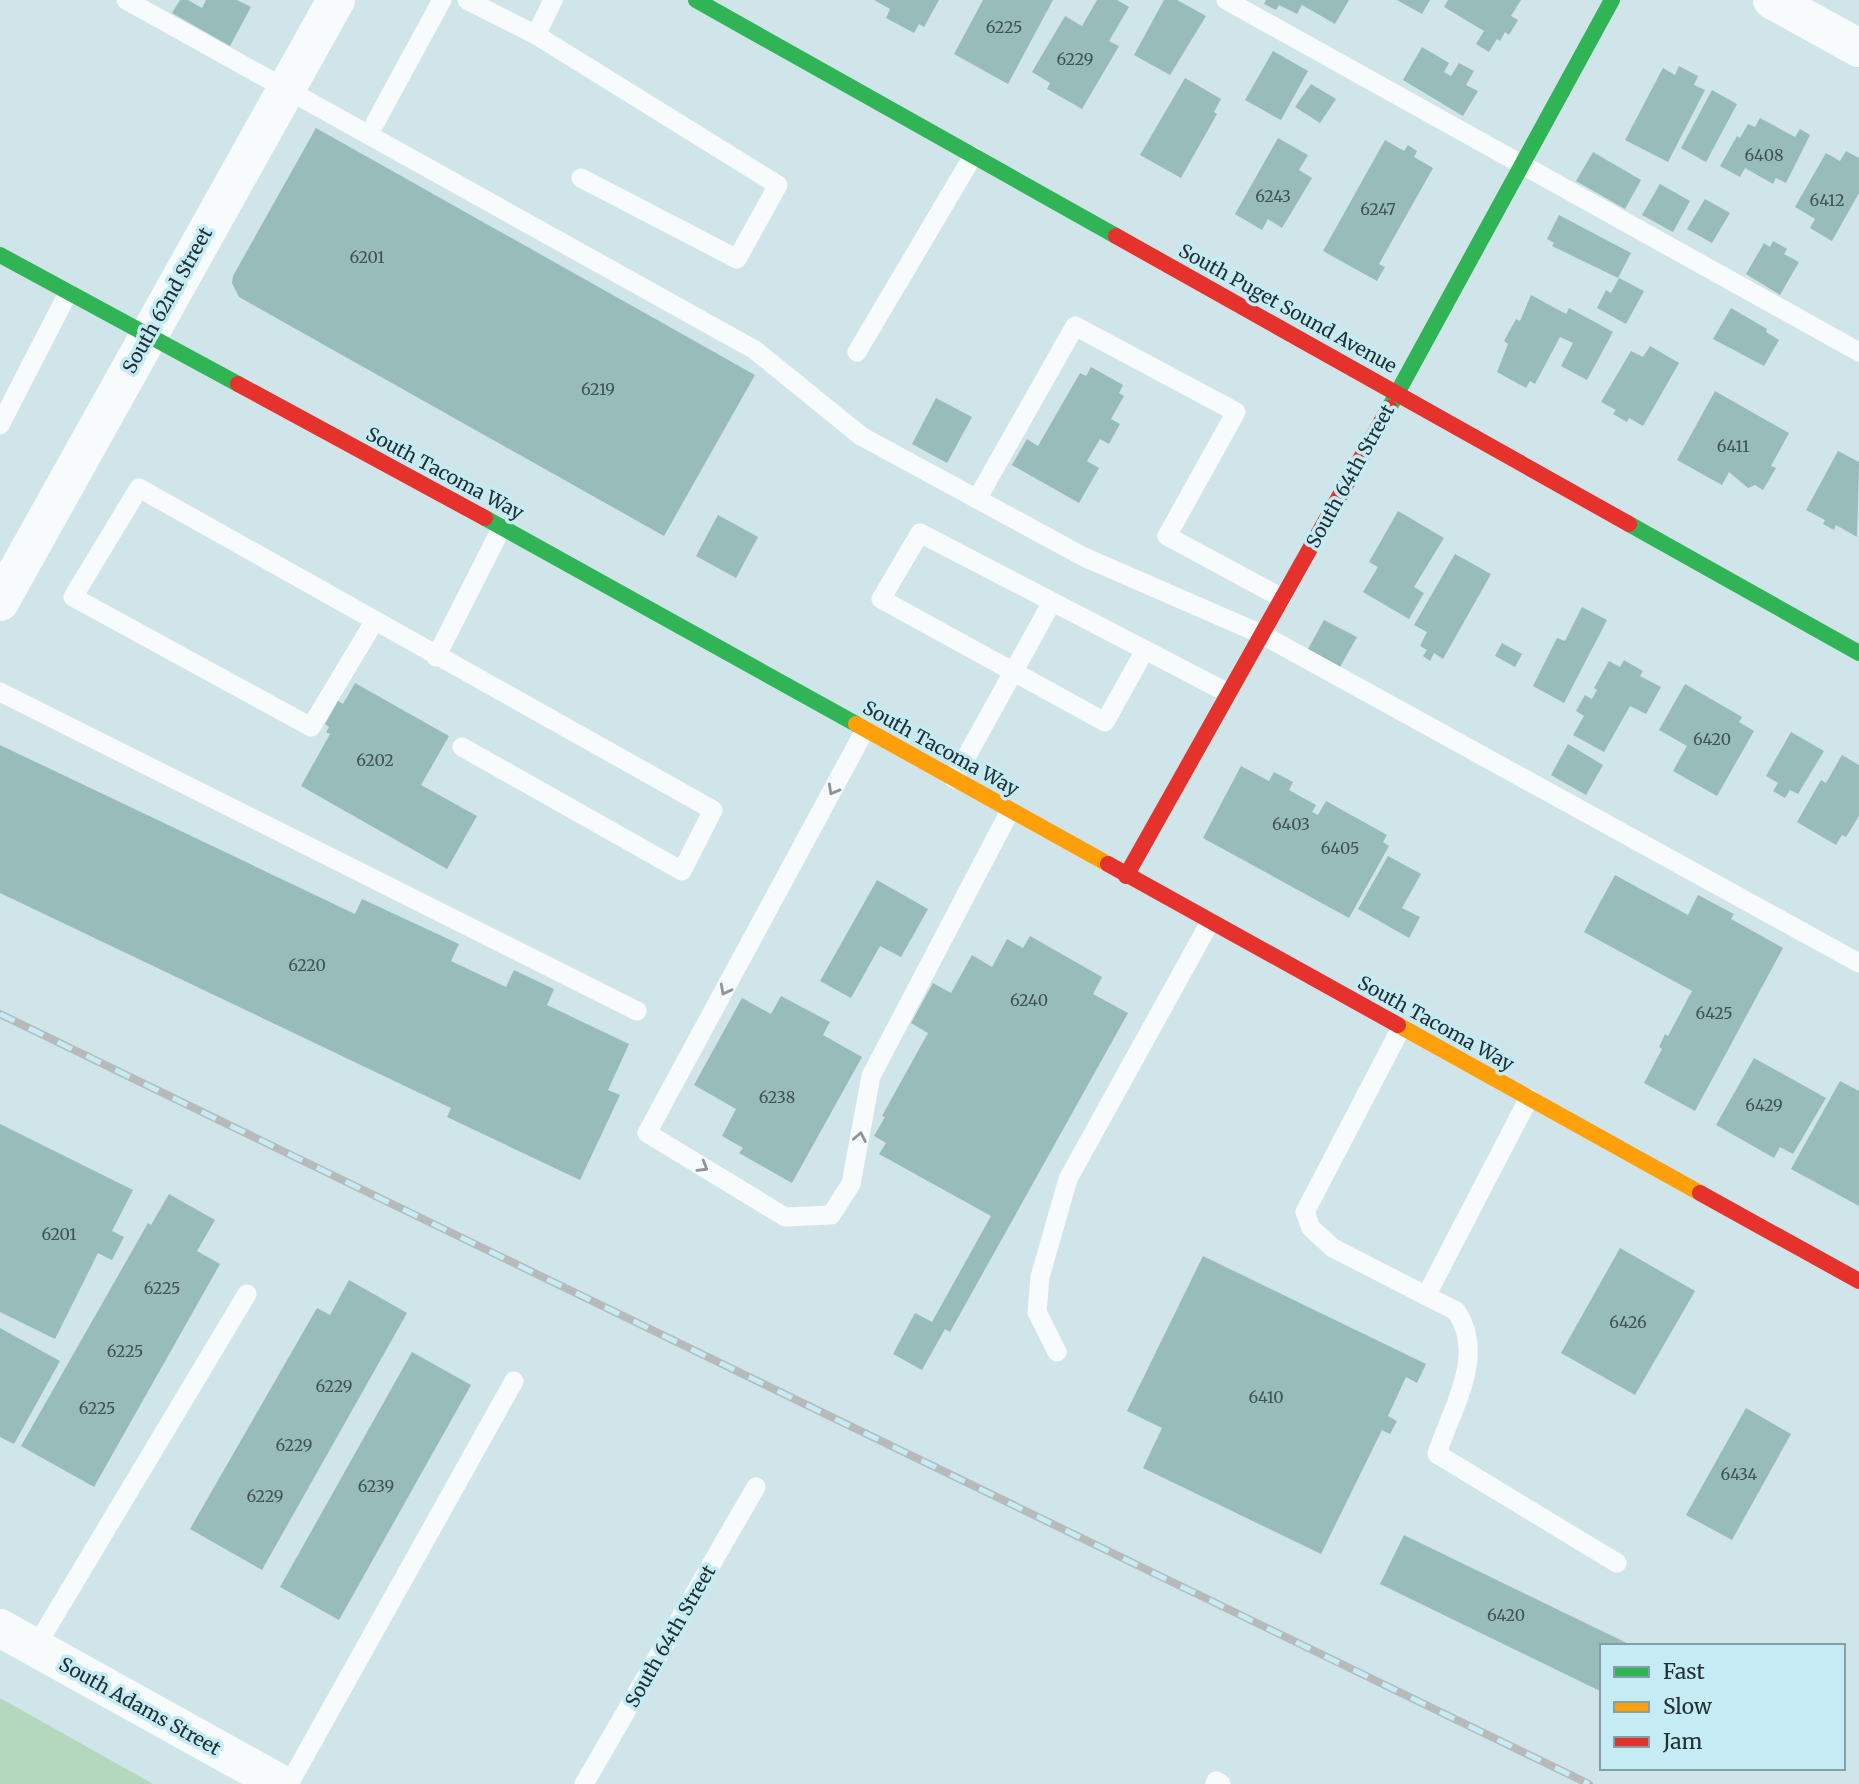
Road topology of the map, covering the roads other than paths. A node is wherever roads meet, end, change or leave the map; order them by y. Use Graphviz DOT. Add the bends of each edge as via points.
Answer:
graph roads {
  1 [pos="127,0"];
  2 [pos="336,0"];
  3 [pos="442,0"];
  4 [pos="467,0"];
  5 [pos="553,0"];
  6 [pos="696,0"];
  7 [pos="1226,0"];
  8 [pos="1612,0"];
  9 [pos="1772,0"];
  10 [pos="536,35"];
  11 [pos="1859,48"];
  12 [pos="285,90"];
  13 [pos="375,123"];
  14 [pos="973,156"];
  15 [pos="1522,167"];
  16 [pos="581,178"];
  17 [pos="0,256"];
  18 [pos="68,293"];
  19 [pos="146,337"];
  20 [pos="857,352"];
  21 [pos="1859,352"];
  22 [pos="1397,394"];
  23 [pos="1,420"];
  24 [pos="976,499"];
  25 [pos="502,527"];
  26 [pos="1282,597"];
  27 [pos="0,601"];
  28 [pos="1052,602"];
  29 [pos="374,622"];
  30 [pos="1261,634"];
  31 [pos="1145,650"];
  32 [pos="1859,653"];
  33 [pos="436,657"];
  34 [pos="1014,672"];
  35 [pos="0,692"];
  36 [pos="1228,693"];
  37 [pos="865,730"];
  38 [pos="462,747"];
  39 [pos="954,779"];
  40 [pos="1010,811"];
  41 [pos="1126,876"];
  42 [pos="1210,922"];
  43 [pos="1859,963"];
  44 [pos="637,1011"];
  45 [pos="1401,1028"];
  46 [pos="1529,1098"];
  47 [pos="1859,1281"];
  48 [pos="247,1294"];
  49 [pos="1426,1296"];
  50 [pos="1057,1352"];
  51 [pos="514,1381"];
  52 [pos="756,1487"];
  53 [pos="1617,1563"];
  54 [pos="0,1628"];
  55 [pos="35,1648"];
  56 [pos="281,1784"];
  57 [pos="289,1784"];
  58 [pos="584,1784"];
  59 [pos="1214,1784"];
  60 [pos="1221,1784"];
  1 -- 12 [label="lane"];
  2 -- 12 [label="street, South 62nd Street"];
  3 -- 13 [label="lane"];
  4 -- 10 [label="lane"];
  5 -- 10 [label="lane"];
  6 -- 14 [label="street, South Puget Sound Avenue"];
  7 -- 15 [label="lane"];
  8 -- 15 [label="street, South 64th Street"];
  9 -- 11 [label="street"];
  10 -- 16 [label="lane" via="778,185 737,259"];
  12 -- 19 [label="street, South 62nd Street"];
  12 -- 24 [label="lane" via="755,350 861,436"];
  14 -- 20 [label="lane"];
  14 -- 22 [label="street, South Puget Sound Avenue"];
  15 -- 21 [label="lane"];
  15 -- 22 [label="street, South 64th Street"];
  17 -- 18 [label="street, South Tacoma Way"];
  18 -- 19 [label="street, South Tacoma Way"];
  18 -- 23 [label="lane"];
  19 -- 25 [label="street, South Tacoma Way"];
  19 -- 27 [label="street, South 62nd Street"];
  22 -- 26 [label="street, South 64th Street"];
  22 -- 32 [label="street, South Puget Sound Avenue"];
  24 -- 26 [label="lane" via="1075,326 1236,412 1167,536"];
  24 -- 30 [label="lane" via="1084,558"];
  25 -- 33 [label="lane"];
  25 -- 37 [label="street, South Tacoma Way"];
  26 -- 30 [label="street, South 64th Street"];
  28 -- 31 [label="lane"];
  28 -- 34 [label="lane"];
  28 -- 34 [label="lane" via="920,533 881,599"];
  29 -- 29 [label="lane" via="139,488 73,597 311,727"];
  29 -- 33 [label="lane"];
  30 -- 36 [label="street, South 64th Street"];
  30 -- 43 [label="lane"];
  31 -- 34 [label="lane" via="1105,722"];
  31 -- 36 [label="lane"];
  33 -- 38 [label="lane" via="713,810 682,871"];
  34 -- 39 [label="lane"];
  35 -- 44 [label="lane"];
  36 -- 41 [label="street, South 64th Street"];
  37 -- 39 [label="street, South Tacoma Way"];
  37 -- 40 [label="lane, one-way" via="647,1133 785,1217 831,1215 851,1184 871,1076"];
  39 -- 40 [label="street, South Tacoma Way"];
  40 -- 41 [label="street, South Tacoma Way"];
  41 -- 42 [label="street, South Tacoma Way"];
  42 -- 45 [label="street, South Tacoma Way"];
  42 -- 50 [label="lane" via="1068,1179 1040,1277 1037,1312"];
  45 -- 46 [label="street, South Tacoma Way"];
  45 -- 49 [label="lane" via="1305,1212 1311,1228 1333,1248"];
  46 -- 47 [label="street, South Tacoma Way"];
  46 -- 49 [label="lane"];
  48 -- 55 [label="lane"];
  49 -- 53 [label="lane" via="1456,1311 1467,1326 1467,1380 1437,1454"];
  51 -- 57 [label="lane"];
  52 -- 58 [label="lane, South 64th Street"];
  54 -- 55 [label="street, South Adams Street"];
  55 -- 56 [label="street, South Adams Street"];
  59 -- 60 [label="lane"];
}
